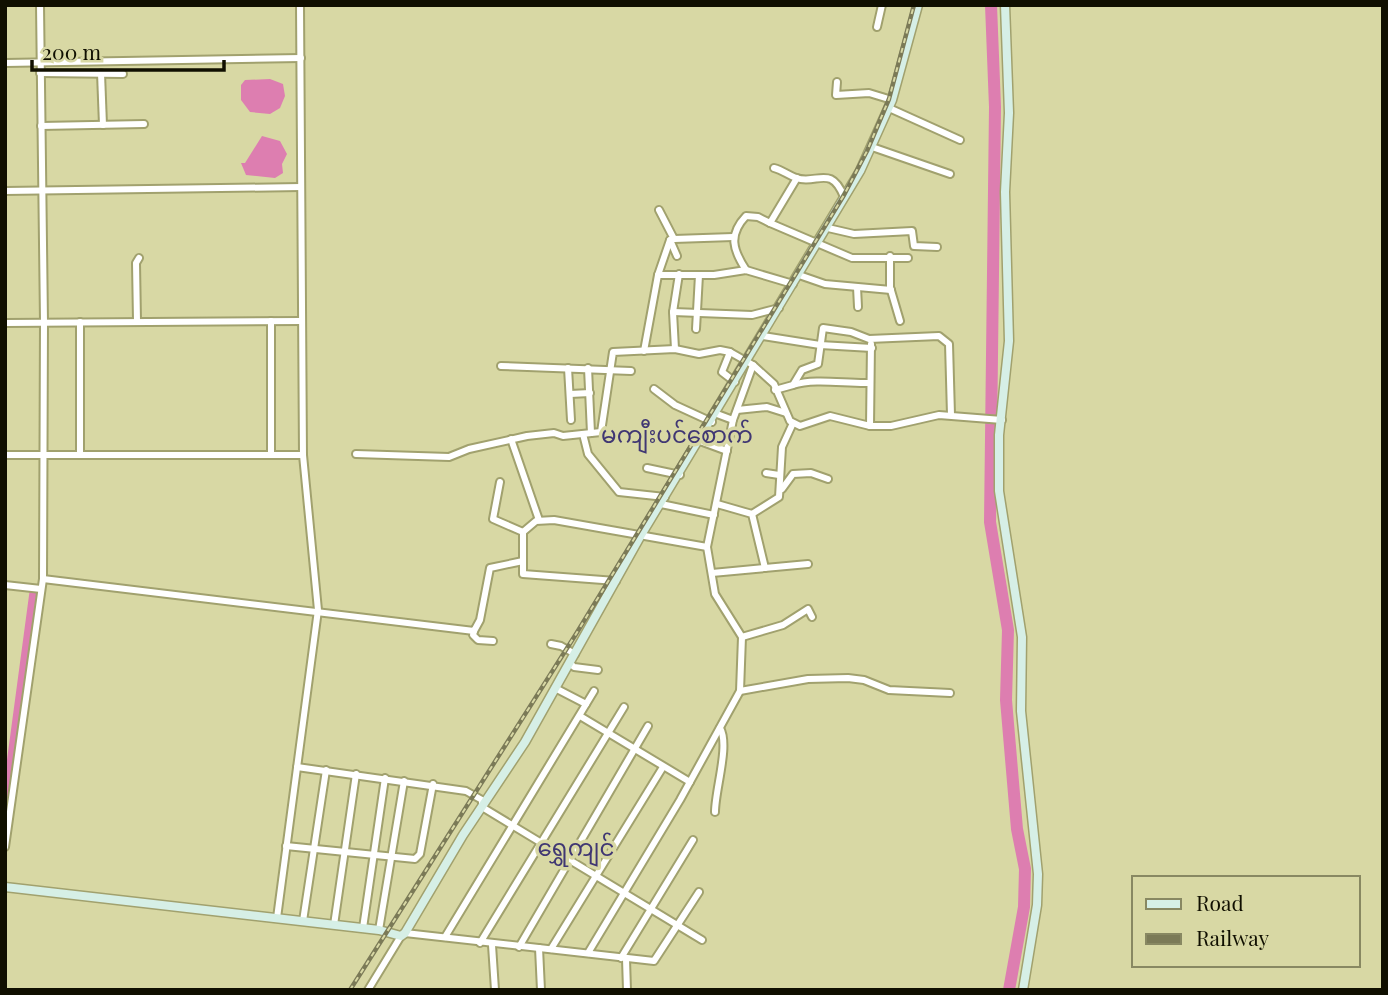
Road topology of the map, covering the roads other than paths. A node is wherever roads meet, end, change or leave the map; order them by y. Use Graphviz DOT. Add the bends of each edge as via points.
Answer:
graph roads {
  1 [pos="40,5"];
  2 [pos="300,5"];
  3 [pos="882,5"];
  4 [pos="918,5"];
  5 [pos="1005,5"];
  6 [pos="877,27"];
  7 [pos="300,58"];
  8 [pos="5,63"];
  9 [pos="40,63"];
  10 [pos="40,73"];
  11 [pos="101,73"];
  12 [pos="123,74"];
  13 [pos="837,82"];
  14 [pos="890,104"];
  15 [pos="144,124"];
  16 [pos="103,125"];
  17 [pos="41,126"];
  18 [pos="960,140"];
  19 [pos="872,147"];
  20 [pos="774,167"];
  21 [pos="950,174"];
  22 [pos="797,178"];
  23 [pos="301,187"];
  24 [pos="41,190"];
  25 [pos="5,191"];
  26 [pos="844,199"];
  27 [pos="659,210"];
  28 [pos="770,223"];
  29 [pos="828,228"];
  30 [pos="733,237"];
  31 [pos="672,240"];
  32 [pos="819,244"];
  33 [pos="937,247"];
  34 [pos="677,256"];
  35 [pos="890,256"];
  36 [pos="139,258"];
  37 [pos="908,258"];
  38 [pos="746,270"];
  39 [pos="679,274"];
  40 [pos="658,275"];
  41 [pos="699,275"];
  42 [pos="799,275"];
  43 [pos="794,284"];
  44 [pos="857,287"];
  45 [pos="891,290"];
  46 [pos="858,307"];
  47 [pos="779,308"];
  48 [pos="673,313"];
  49 [pos="697,313"];
  50 [pos="137,321"];
  51 [pos="271,321"];
  52 [pos="302,321"];
  53 [pos="900,321"];
  54 [pos="44,322"];
  55 [pos="80,322"];
  56 [pos="5,323"];
  57 [pos="696,329"];
  58 [pos="763,336"];
  59 [pos="869,339"];
  60 [pos="820,345"];
  61 [pos="872,348"];
  62 [pos="675,349"];
  63 [pos="644,351"];
  64 [pos="730,352"];
  65 [pos="750,363"];
  66 [pos="501,366"];
  67 [pos="568,368"];
  68 [pos="588,368"];
  69 [pos="609,369"];
  70 [pos="631,371"];
  71 [pos="735,382"];
  72 [pos="870,383"];
  73 [pos="793,385"];
  74 [pos="654,389"];
  75 [pos="775,390"];
  76 [pos="590,393"];
  77 [pos="570,394"];
  78 [pos="737,410"];
  79 [pos="786,413"];
  80 [pos="717,414"];
  81 [pos="951,415"];
  82 [pos="733,419"];
  83 [pos="999,419"];
  84 [pos="571,420"];
  85 [pos="712,422"];
  86 [pos="793,423"];
  87 [pos="870,426"];
  88 [pos="587,434"];
  89 [pos="511,439"];
  90 [pos="700,441"];
  91 [pos="727,451"];
  92 [pos="356,454"];
  93 [pos="5,455"];
  94 [pos="45,455"];
  95 [pos="80,455"];
  96 [pos="271,455"];
  97 [pos="303,455"];
  98 [pos="647,468"];
  99 [pos="765,473"];
  100 [pos="680,475"];
  101 [pos="779,475"];
  102 [pos="828,479"];
  103 [pos="500,482"];
  104 [pos="781,491"];
  105 [pos="663,500"];
  106 [pos="717,504"];
  107 [pos="752,514"];
  108 [pos="713,516"];
  109 [pos="539,520"];
  110 [pos="523,532"];
  111 [pos="641,536"];
  112 [pos="707,547"];
  113 [pos="523,561"];
  114 [pos="808,564"];
  115 [pos="765,568"];
  116 [pos="712,573"];
  117 [pos="43,579"];
  118 [pos="618,581"];
  119 [pos="5,585"];
  120 [pos="41,589"];
  121 [pos="318,612"];
  122 [pos="812,617"];
  123 [pos="474,631"];
  124 [pos="742,637"];
  125 [pos="494,641"];
  126 [pos="551,644"];
  127 [pos="575,654"];
  128 [pos="570,663"];
  129 [pos="598,670"];
  130 [pos="555,688"];
  131 [pos="594,691"];
  132 [pos="740,691"];
  133 [pos="950,693"];
  134 [pos="586,704"];
  135 [pos="624,707"];
  136 [pos="580,716"];
  137 [pos="648,726"];
  138 [pos="720,728"];
  139 [pos="609,733"];
  140 [pos="636,749"];
  141 [pos="297,766"];
  142 [pos="663,767"];
  143 [pos="326,770"];
  144 [pos="356,774"];
  145 [pos="385,778"];
  146 [pos="404,780"];
  147 [pos="690,782"];
  148 [pos="433,784"];
  149 [pos="482,807"];
  150 [pos="715,812"];
  151 [pos="514,826"];
  152 [pos="693,840"];
  153 [pos="541,843"];
  154 [pos="286,846"];
  155 [pos="5,847"];
  156 [pos="315,849"];
  157 [pos="345,852"];
  158 [pos="373,855"];
  159 [pos="391,857"];
  160 [pos="569,859"];
  161 [pos="596,875"];
  162 [pos="5,887"];
  163 [pos="625,892"];
  164 [pos="699,892"];
  165 [pos="652,907"];
  166 [pos="278,918"];
  167 [pos="303,921"];
  168 [pos="678,924"];
  169 [pos="334,925"];
  170 [pos="363,928"];
  171 [pos="379,930"];
  172 [pos="403,935"];
  173 [pos="444,937"];
  174 [pos="702,940"];
  175 [pos="480,943"];
  176 [pos="492,945"];
  177 [pos="519,947"];
  178 [pos="539,948"];
  179 [pos="551,949"];
  180 [pos="588,953"];
  181 [pos="624,958"];
  182 [pos="369,990"];
  183 [pos="495,990"];
  184 [pos="541,990"];
  185 [pos="627,990"];
  186 [pos="1023,990"];
  1 -- 9 [label="street"];
  2 -- 7 [label="street"];
  3 -- 6 [label="street"];
  4 -- 14 [label="street"];
  5 -- 83 [label="street" via="1009,341"];
  7 -- 9 [label="street"];
  7 -- 23 [label="street"];
  8 -- 9 [label="street"];
  9 -- 10 [label="street"];
  10 -- 11 [label="street"];
  10 -- 17 [label="street"];
  11 -- 12 [label="street"];
  11 -- 16 [label="street"];
  13 -- 14 [label="street" via="836,95 869,93"];
  14 -- 18 [label="street"];
  14 -- 19 [label="street"];
  15 -- 16 [label="street"];
  16 -- 17 [label="street"];
  17 -- 24 [label="street"];
  19 -- 21 [label="street"];
  19 -- 26 [label="street"];
  20 -- 22 [label="street"];
  22 -- 26 [label="street" via="828,177"];
  22 -- 28 [label="street"];
  23 -- 24 [label="street"];
  23 -- 52 [label="street"];
  24 -- 25 [label="street"];
  24 -- 54 [label="street"];
  26 -- 29 [label="street"];
  27 -- 31 [label="street"];
  28 -- 30 [label="street" via="746,216"];
  28 -- 32 [label="street"];
  29 -- 32 [label="street"];
  29 -- 33 [label="street" via="854,234 912,231 914,246"];
  30 -- 31 [label="street"];
  30 -- 38 [label="street" via="735,252"];
  31 -- 34 [label="street"];
  31 -- 40 [label="street"];
  32 -- 35 [label="street" via="852,258"];
  32 -- 42 [label="street"];
  35 -- 37 [label="street"];
  35 -- 45 [label="street"];
  36 -- 50 [label="street"];
  38 -- 41 [label="street"];
  38 -- 43 [label="street"];
  39 -- 40 [label="street"];
  39 -- 41 [label="street"];
  39 -- 48 [label="street"];
  40 -- 63 [label="street"];
  41 -- 49 [label="street"];
  42 -- 43 [label="street"];
  42 -- 44 [label="street" via="825,284"];
  43 -- 47 [label="street"];
  44 -- 45 [label="street"];
  44 -- 46 [label="street"];
  45 -- 53 [label="street"];
  47 -- 49 [label="street" via="752,315"];
  47 -- 58 [label="street"];
  48 -- 49 [label="street"];
  48 -- 62 [label="street"];
  49 -- 57 [label="street"];
  50 -- 51 [label="street"];
  50 -- 55 [label="street"];
  51 -- 52 [label="street"];
  51 -- 96 [label="street"];
  52 -- 97 [label="street"];
  54 -- 55 [label="street"];
  54 -- 56 [label="street"];
  54 -- 94 [label="street"];
  55 -- 95 [label="street"];
  58 -- 60 [label="street"];
  58 -- 65 [label="street"];
  59 -- 60 [label="street" via="823,328"];
  59 -- 61 [label="street"];
  59 -- 81 [label="street" via="947,339"];
  60 -- 61 [label="street"];
  60 -- 73 [label="street" via="818,364 803,370"];
  61 -- 72 [label="street"];
  62 -- 63 [label="street"];
  62 -- 64 [label="street" via="699,354"];
  63 -- 69 [label="street" via="612,353"];
  64 -- 65 [label="street"];
  64 -- 71 [label="street" via="722,372"];
  65 -- 71 [label="street"];
  65 -- 75 [label="street"];
  65 -- 78 [label="street"];
  66 -- 67 [label="street"];
  67 -- 68 [label="street"];
  67 -- 77 [label="street"];
  68 -- 69 [label="street"];
  68 -- 76 [label="street"];
  69 -- 70 [label="street"];
  69 -- 88 [label="street" via="602,431"];
  71 -- 80 [label="street"];
  72 -- 73 [label="street"];
  72 -- 87 [label="street"];
  73 -- 75 [label="street"];
  74 -- 85 [label="street" via="675,405"];
  75 -- 79 [label="street"];
  76 -- 77 [label="street"];
  76 -- 88 [label="street"];
  77 -- 84 [label="street"];
  78 -- 79 [label="street" via="767,407"];
  78 -- 82 [label="street"];
  79 -- 86 [label="street"];
  80 -- 82 [label="street"];
  80 -- 85 [label="street"];
  81 -- 83 [label="street"];
  81 -- 87 [label="street"];
  82 -- 91 [label="street"];
  83 -- 186 [label="street" via="999,491 1022,637 1021,711 1038,874"];
  85 -- 90 [label="street"];
  86 -- 87 [label="street" via="811,424 830,416"];
  86 -- 101 [label="street" via="782,447"];
  88 -- 89 [label="street"];
  88 -- 105 [label="street" via="588,454 619,492"];
  89 -- 92 [label="street" via="449,457"];
  89 -- 109 [label="street"];
  90 -- 91 [label="street"];
  90 -- 100 [label="street"];
  91 -- 106 [label="street"];
  93 -- 94 [label="street"];
  94 -- 95 [label="street"];
  94 -- 117 [label="street"];
  95 -- 96 [label="street"];
  96 -- 97 [label="street"];
  97 -- 121 [label="street"];
  98 -- 100 [label="street"];
  99 -- 101 [label="street"];
  100 -- 105 [label="street"];
  101 -- 104 [label="street"];
  102 -- 104 [label="street" via="811,473 793,474"];
  103 -- 110 [label="street" via="494,520"];
  104 -- 107 [label="street"];
  105 -- 108 [label="street"];
  105 -- 111 [label="street"];
  106 -- 107 [label="street"];
  106 -- 108 [label="street"];
  107 -- 115 [label="street"];
  108 -- 112 [label="street"];
  109 -- 110 [label="street"];
  109 -- 111 [label="street"];
  110 -- 113 [label="street"];
  111 -- 112 [label="street"];
  111 -- 118 [label="street"];
  112 -- 116 [label="street"];
  113 -- 118 [label="street" via="523,574"];
  113 -- 123 [label="street" via="490,568"];
  114 -- 115 [label="street"];
  115 -- 116 [label="street"];
  116 -- 124 [label="street" via="715,594"];
  117 -- 120 [label="street"];
  117 -- 121 [label="street"];
  118 -- 127 [label="street"];
  119 -- 120 [label="street"];
  120 -- 155 [label="street"];
  121 -- 123 [label="street"];
  121 -- 141 [label="street"];
  122 -- 124 [label="street" via="808,609 783,625"];
  123 -- 125 [label="street" via="478,640"];
  124 -- 132 [label="street"];
  126 -- 127 [label="street"];
  127 -- 128 [label="street"];
  128 -- 129 [label="street"];
  128 -- 130 [label="street"];
  130 -- 134 [label="street"];
  130 -- 149 [label="street"];
  131 -- 134 [label="street"];
  132 -- 133 [label="street" via="807,679 848,678 889,690"];
  132 -- 138 [label="street"];
  134 -- 136 [label="street"];
  135 -- 139 [label="street"];
  136 -- 139 [label="street"];
  136 -- 151 [label="street"];
  137 -- 140 [label="street"];
  138 -- 147 [label="street"];
  138 -- 150 [label="street" via="725,738"];
  139 -- 140 [label="street"];
  139 -- 153 [label="street"];
  140 -- 142 [label="street"];
  140 -- 160 [label="street"];
  141 -- 143 [label="street"];
  141 -- 154 [label="street"];
  142 -- 147 [label="street"];
  142 -- 161 [label="street"];
  143 -- 144 [label="street"];
  143 -- 156 [label="street"];
  144 -- 145 [label="street"];
  144 -- 157 [label="street"];
  145 -- 146 [label="street"];
  145 -- 158 [label="street"];
  146 -- 148 [label="street"];
  146 -- 159 [label="street"];
  147 -- 163 [label="street"];
  148 -- 149 [label="street" via="466,791 482,800"];
  148 -- 159 [label="street" via="420,854 411,860"];
  149 -- 151 [label="street"];
  149 -- 172 [label="street"];
  151 -- 153 [label="street"];
  151 -- 173 [label="street"];
  152 -- 165 [label="street"];
  153 -- 160 [label="street"];
  153 -- 175 [label="street"];
  154 -- 156 [label="street"];
  154 -- 166 [label="street"];
  156 -- 157 [label="street"];
  156 -- 167 [label="street"];
  157 -- 158 [label="street"];
  157 -- 169 [label="street"];
  158 -- 159 [label="street"];
  158 -- 170 [label="street"];
  159 -- 171 [label="street"];
  160 -- 161 [label="street"];
  160 -- 177 [label="street"];
  161 -- 163 [label="street"];
  161 -- 179 [label="street"];
  162 -- 166 [label="street"];
  163 -- 165 [label="street"];
  163 -- 180 [label="street"];
  164 -- 168 [label="street"];
  165 -- 168 [label="street"];
  165 -- 181 [label="street"];
  166 -- 167 [label="street"];
  167 -- 169 [label="street"];
  168 -- 174 [label="street"];
  168 -- 181 [label="street" via="654,961"];
  169 -- 170 [label="street"];
  170 -- 171 [label="street"];
  171 -- 172 [label="street"];
  172 -- 173 [label="street"];
  172 -- 182 [label="street"];
  173 -- 175 [label="street"];
  175 -- 176 [label="street"];
  176 -- 177 [label="street"];
  176 -- 183 [label="street"];
  177 -- 178 [label="street"];
  178 -- 179 [label="street"];
  178 -- 184 [label="street"];
  179 -- 180 [label="street"];
  180 -- 181 [label="street"];
  181 -- 185 [label="street"];
}
